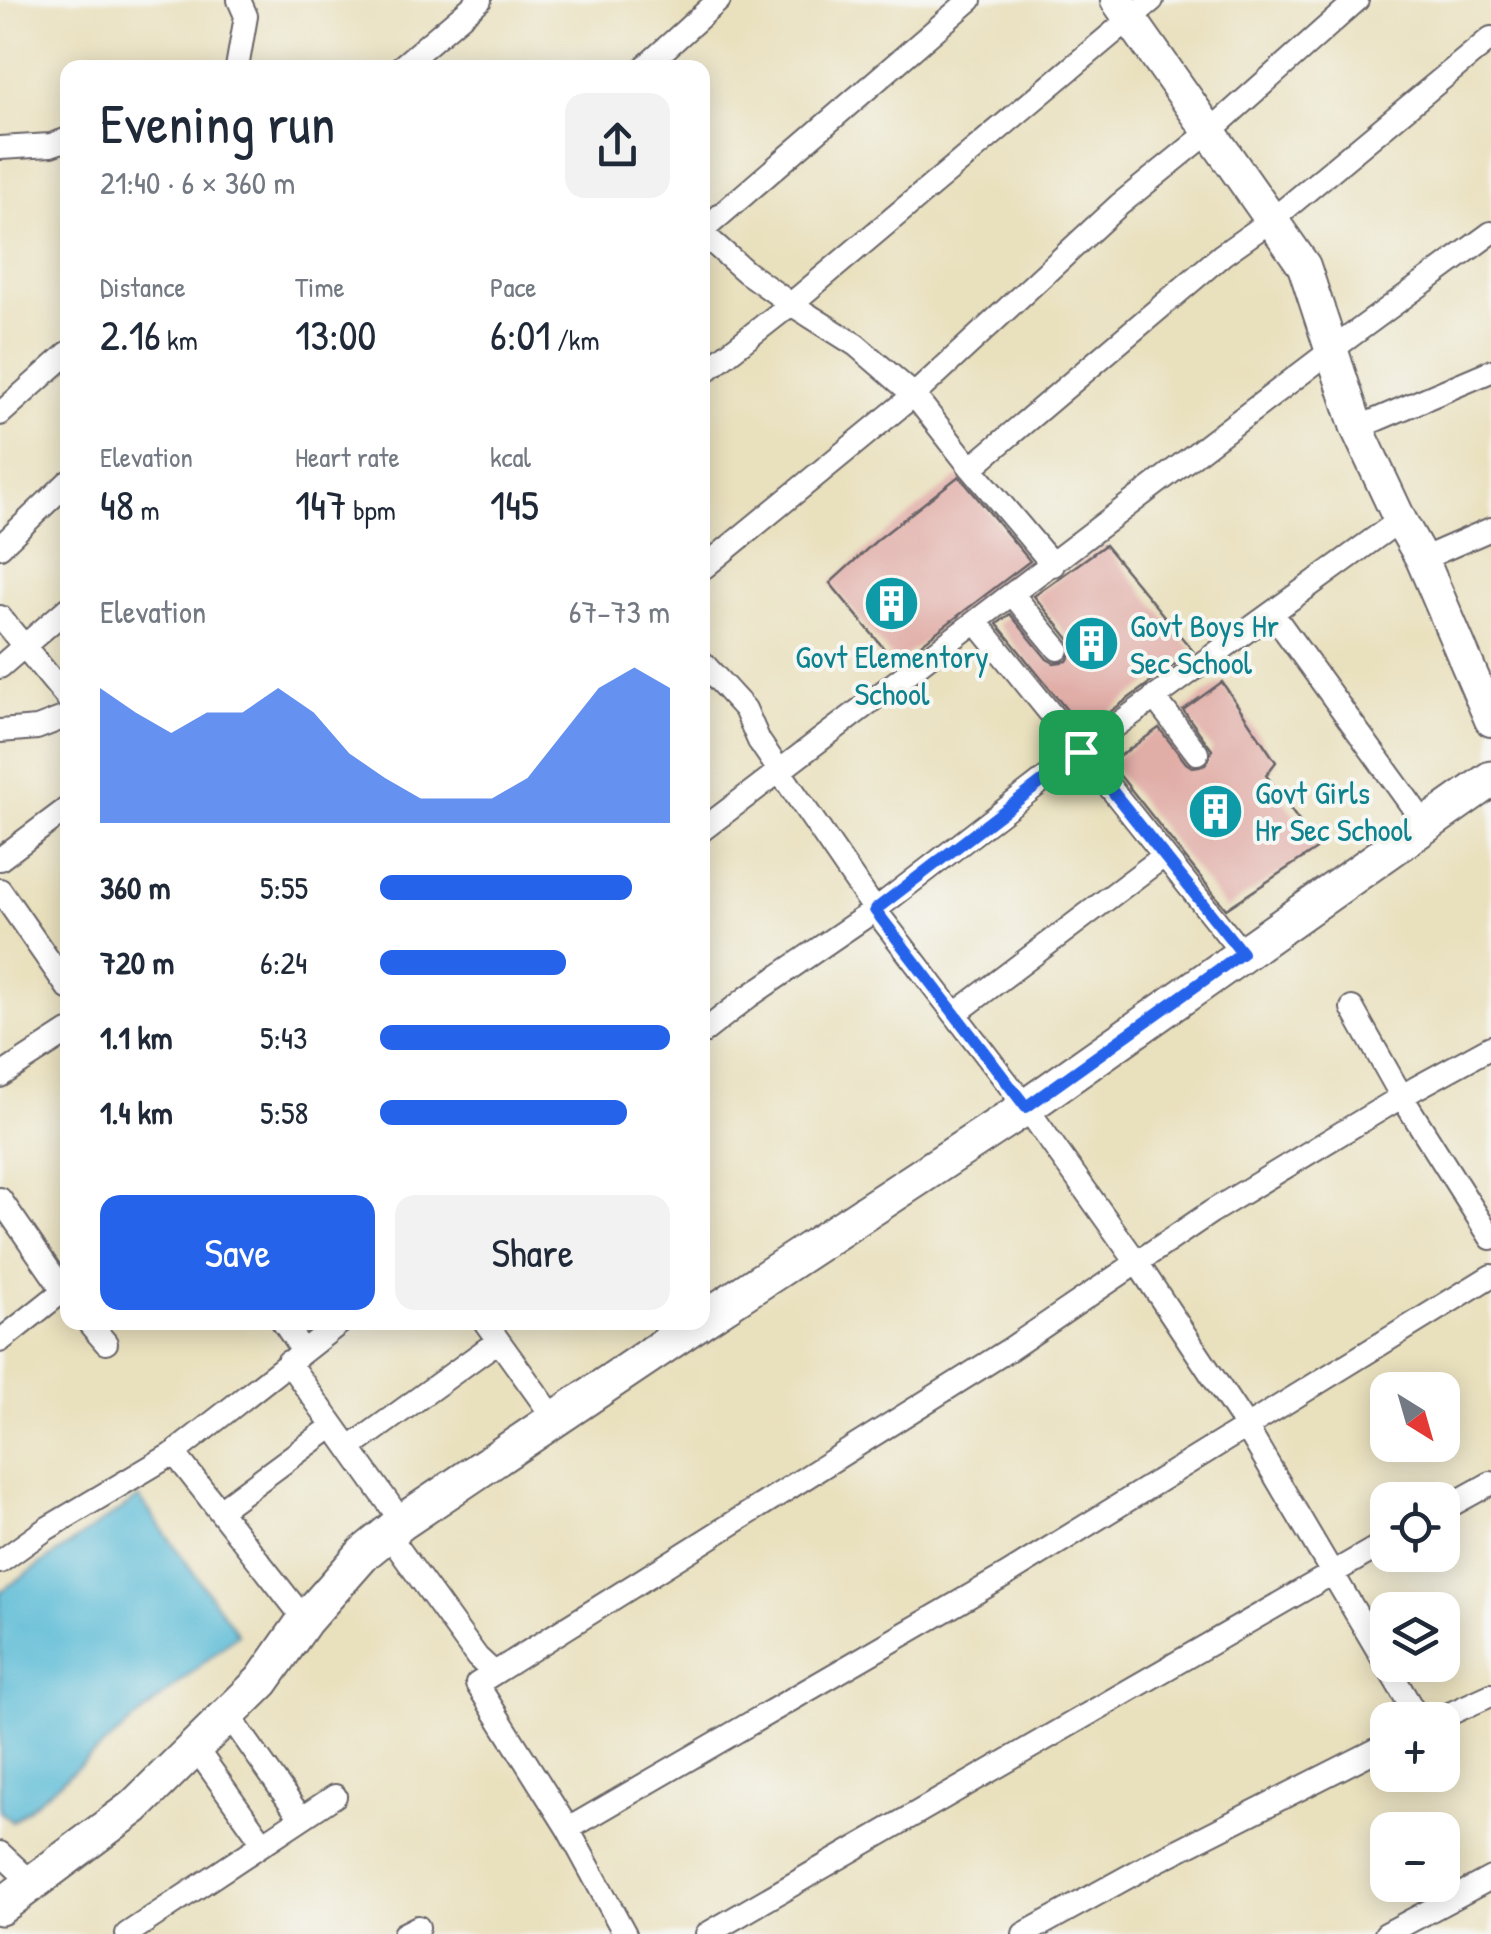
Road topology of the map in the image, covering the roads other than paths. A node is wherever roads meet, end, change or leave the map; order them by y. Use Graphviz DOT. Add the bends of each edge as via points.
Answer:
graph roads {
  1 [pos="266,0"];
  2 [pos="480,0"];
  3 [pos="720,0"];
  4 [pos="970,0"];
  5 [pos="1357,0"];
  6 [pos="1133,6"];
  7 [pos="242,8"];
  8 [pos="1491,38"];
  9 [pos="238,60"];
  10 [pos="409,60"];
  11 [pos="653,60"];
  12 [pos="1210,132"];
  13 [pos="60,142"];
  14 [pos="0,148"];
  15 [pos="1273,220"];
  16 [pos="710,225"];
  17 [pos="1491,233"];
  18 [pos="710,239"];
  19 [pos="790,304"];
  20 [pos="1333,348"];
  21 [pos="60,359"];
  22 [pos="710,368"];
  23 [pos="1491,371"];
  24 [pos="914,394"];
  25 [pos="0,414"];
  26 [pos="1357,428"];
  27 [pos="972,468"];
  28 [pos="60,490"];
  29 [pos="1400,520"];
  30 [pos="1491,530"];
  31 [pos="0,547"];
  32 [pos="1422,558"];
  33 [pos="710,562"];
  34 [pos="1053,565"];
  35 [pos="1013,595"];
  36 [pos="1272,614"];
  37 [pos="60,615"];
  38 [pos="0,618"];
  39 [pos="977,623"];
  40 [pos="25,646"];
  41 [pos="1058,649"];
  42 [pos="0,667"];
  43 [pos="710,671"];
  44 [pos="60,690"];
  45 [pos="1154,697"];
  46 [pos="60,719"];
  47 [pos="1491,720"];
  48 [pos="0,731"];
  49 [pos="1081,752"];
  50 [pos="1196,754"];
  51 [pos="782,772"];
  52 [pos="1491,779"];
  53 [pos="60,814"];
  54 [pos="710,824"];
  55 [pos="1425,824"];
  56 [pos="1164,856"];
  57 [pos="0,859"];
  58 [pos="0,890"];
  59 [pos="875,910"];
  60 [pos="1242,953"];
  61 [pos="60,976"];
  62 [pos="1352,1008"];
  63 [pos="954,1014"];
  64 [pos="710,1027"];
  65 [pos="60,1037"];
  66 [pos="1491,1047"];
  67 [pos="0,1076"];
  68 [pos="1402,1097"];
  69 [pos="1026,1107"];
  70 [pos="0,1198"];
  71 [pos="1491,1238"];
  72 [pos="1138,1264"];
  73 [pos="1491,1276"];
  74 [pos="60,1283"];
  75 [pos="60,1296"];
  76 [pos="710,1315"];
  77 [pos="95,1330"];
  78 [pos="286,1330"];
  79 [pos="330,1330"];
  80 [pos="687,1330"];
  81 [pos="492,1332"];
  82 [pos="0,1341"];
  83 [pos="106,1343"];
  84 [pos="296,1356"];
  85 [pos="554,1418"];
  86 [pos="1245,1424"];
  87 [pos="332,1426"];
  88 [pos="350,1448"];
  89 [pos="174,1452"];
  90 [pos="1491,1482"];
  91 [pos="1460,1500"];
  92 [pos="220,1509"];
  93 [pos="395,1528"];
  94 [pos="1370,1551"];
  95 [pos="0,1562"];
  96 [pos="1333,1572"];
  97 [pos="306,1620"];
  98 [pos="494,1672"];
  99 [pos="1491,1695"];
  100 [pos="1409,1702"];
  101 [pos="1460,1709"];
  102 [pos="228,1714"];
  103 [pos="195,1746"];
  104 [pos="1370,1753"];
  105 [pos="335,1796"];
  106 [pos="301,1818"];
  107 [pos="568,1829"];
  108 [pos="264,1843"];
  109 [pos="0,1853"];
  110 [pos="1491,1878"];
  111 [pos="31,1882"];
  112 [pos="0,1907"];
  113 [pos="127,1934"];
  114 [pos="625,1934"];
  115 [pos="708,1934"];
  116 [pos="1024,1934"];
  117 [pos="1386,1934"];
  1 -- 7 [label="street"];
  2 -- 10 [label="street"];
  3 -- 11 [label="street"];
  4 -- 16 [label="street"];
  5 -- 12 [label="street"];
  6 -- 12 [label="main road"];
  6 -- 19 [label="street"];
  7 -- 9 [label="street"];
  8 -- 15 [label="street"];
  12 -- 15 [label="main road"];
  12 -- 24 [label="street" via="1119,205"];
  13 -- 14 [label="street"];
  15 -- 20 [label="main road" via="1304,266"];
  15 -- 27 [label="street" via="1222,255"];
  17 -- 20 [label="street"];
  18 -- 19 [label="street"];
  19 -- 22 [label="street"];
  19 -- 24 [label="street"];
  20 -- 26 [label="main road"];
  20 -- 34 [label="street"];
  21 -- 25 [label="street"];
  23 -- 26 [label="street"];
  24 -- 27 [label="street"];
  24 -- 33 [label="street"];
  26 -- 29 [label="main road"];
  27 -- 34 [label="street"];
  28 -- 31 [label="street"];
  29 -- 32 [label="main road"];
  29 -- 36 [label="street"];
  30 -- 32 [label="street"];
  32 -- 47 [label="main road"];
  34 -- 35 [label="street"];
  35 -- 39 [label="street"];
  35 -- 41 [label="street"];
  36 -- 45 [label="street"];
  36 -- 55 [label="street"];
  37 -- 40 [label="street"];
  38 -- 40 [label="street"];
  39 -- 49 [label="street"];
  39 -- 51 [label="street"];
  40 -- 42 [label="street"];
  40 -- 44 [label="street"];
  43 -- 51 [label="street" via="745,709"];
  45 -- 49 [label="street"];
  45 -- 50 [label="street"];
  46 -- 48 [label="street"];
  49 -- 56 [label="street"];
  49 -- 59 [label="street"];
  51 -- 54 [label="street"];
  51 -- 59 [label="street"];
  52 -- 55 [label="main road"];
  53 -- 57 [label="street"];
  55 -- 60 [label="main road"];
  56 -- 60 [label="street"];
  56 -- 63 [label="street"];
  58 -- 61 [label="street"];
  59 -- 63 [label="street"];
  59 -- 64 [label="street"];
  60 -- 69 [label="main road"];
  62 -- 68 [label="street"];
  63 -- 69 [label="street"];
  65 -- 67 [label="street"];
  66 -- 68 [label="street"];
  68 -- 71 [label="street"];
  68 -- 72 [label="street"];
  69 -- 72 [label="street"];
  69 -- 76 [label="main road"];
  70 -- 74 [label="street"];
  72 -- 86 [label="street"];
  72 -- 98 [label="street"];
  73 -- 86 [label="street"];
  75 -- 82 [label="street"];
  77 -- 83 [label="street"];
  78 -- 84 [label="street"];
  79 -- 84 [label="street"];
  80 -- 85 [label="main road"];
  81 -- 85 [label="street"];
  81 -- 88 [label="street"];
  84 -- 87 [label="street"];
  84 -- 89 [label="street"];
  85 -- 93 [label="main road"];
  86 -- 96 [label="street"];
  86 -- 107 [label="street" via="1006,1574"];
  87 -- 88 [label="street"];
  87 -- 92 [label="street"];
  88 -- 93 [label="street"];
  89 -- 92 [label="street"];
  89 -- 95 [label="street"];
  90 -- 91 [label="street"];
  92 -- 97 [label="street"];
  93 -- 97 [label="main road"];
  93 -- 98 [label="street" via="477,1657"];
  94 -- 96 [label="street"];
  96 -- 100 [label="street"];
  96 -- 115 [label="street"];
  97 -- 102 [label="main road" via="262,1681"];
  98 -- 107 [label="street" via="478,1684"];
  99 -- 101 [label="street"];
  102 -- 103 [label="main road"];
  102 -- 106 [label="street"];
  103 -- 108 [label="street"];
  103 -- 111 [label="main road" via="134,1807"];
  104 -- 116 [label="street"];
  105 -- 106 [label="street"];
  106 -- 108 [label="street"];
  107 -- 114 [label="street"];
  108 -- 113 [label="street"];
  109 -- 111 [label="street"];
  110 -- 117 [label="street"];
  111 -- 112 [label="main road"];
}
